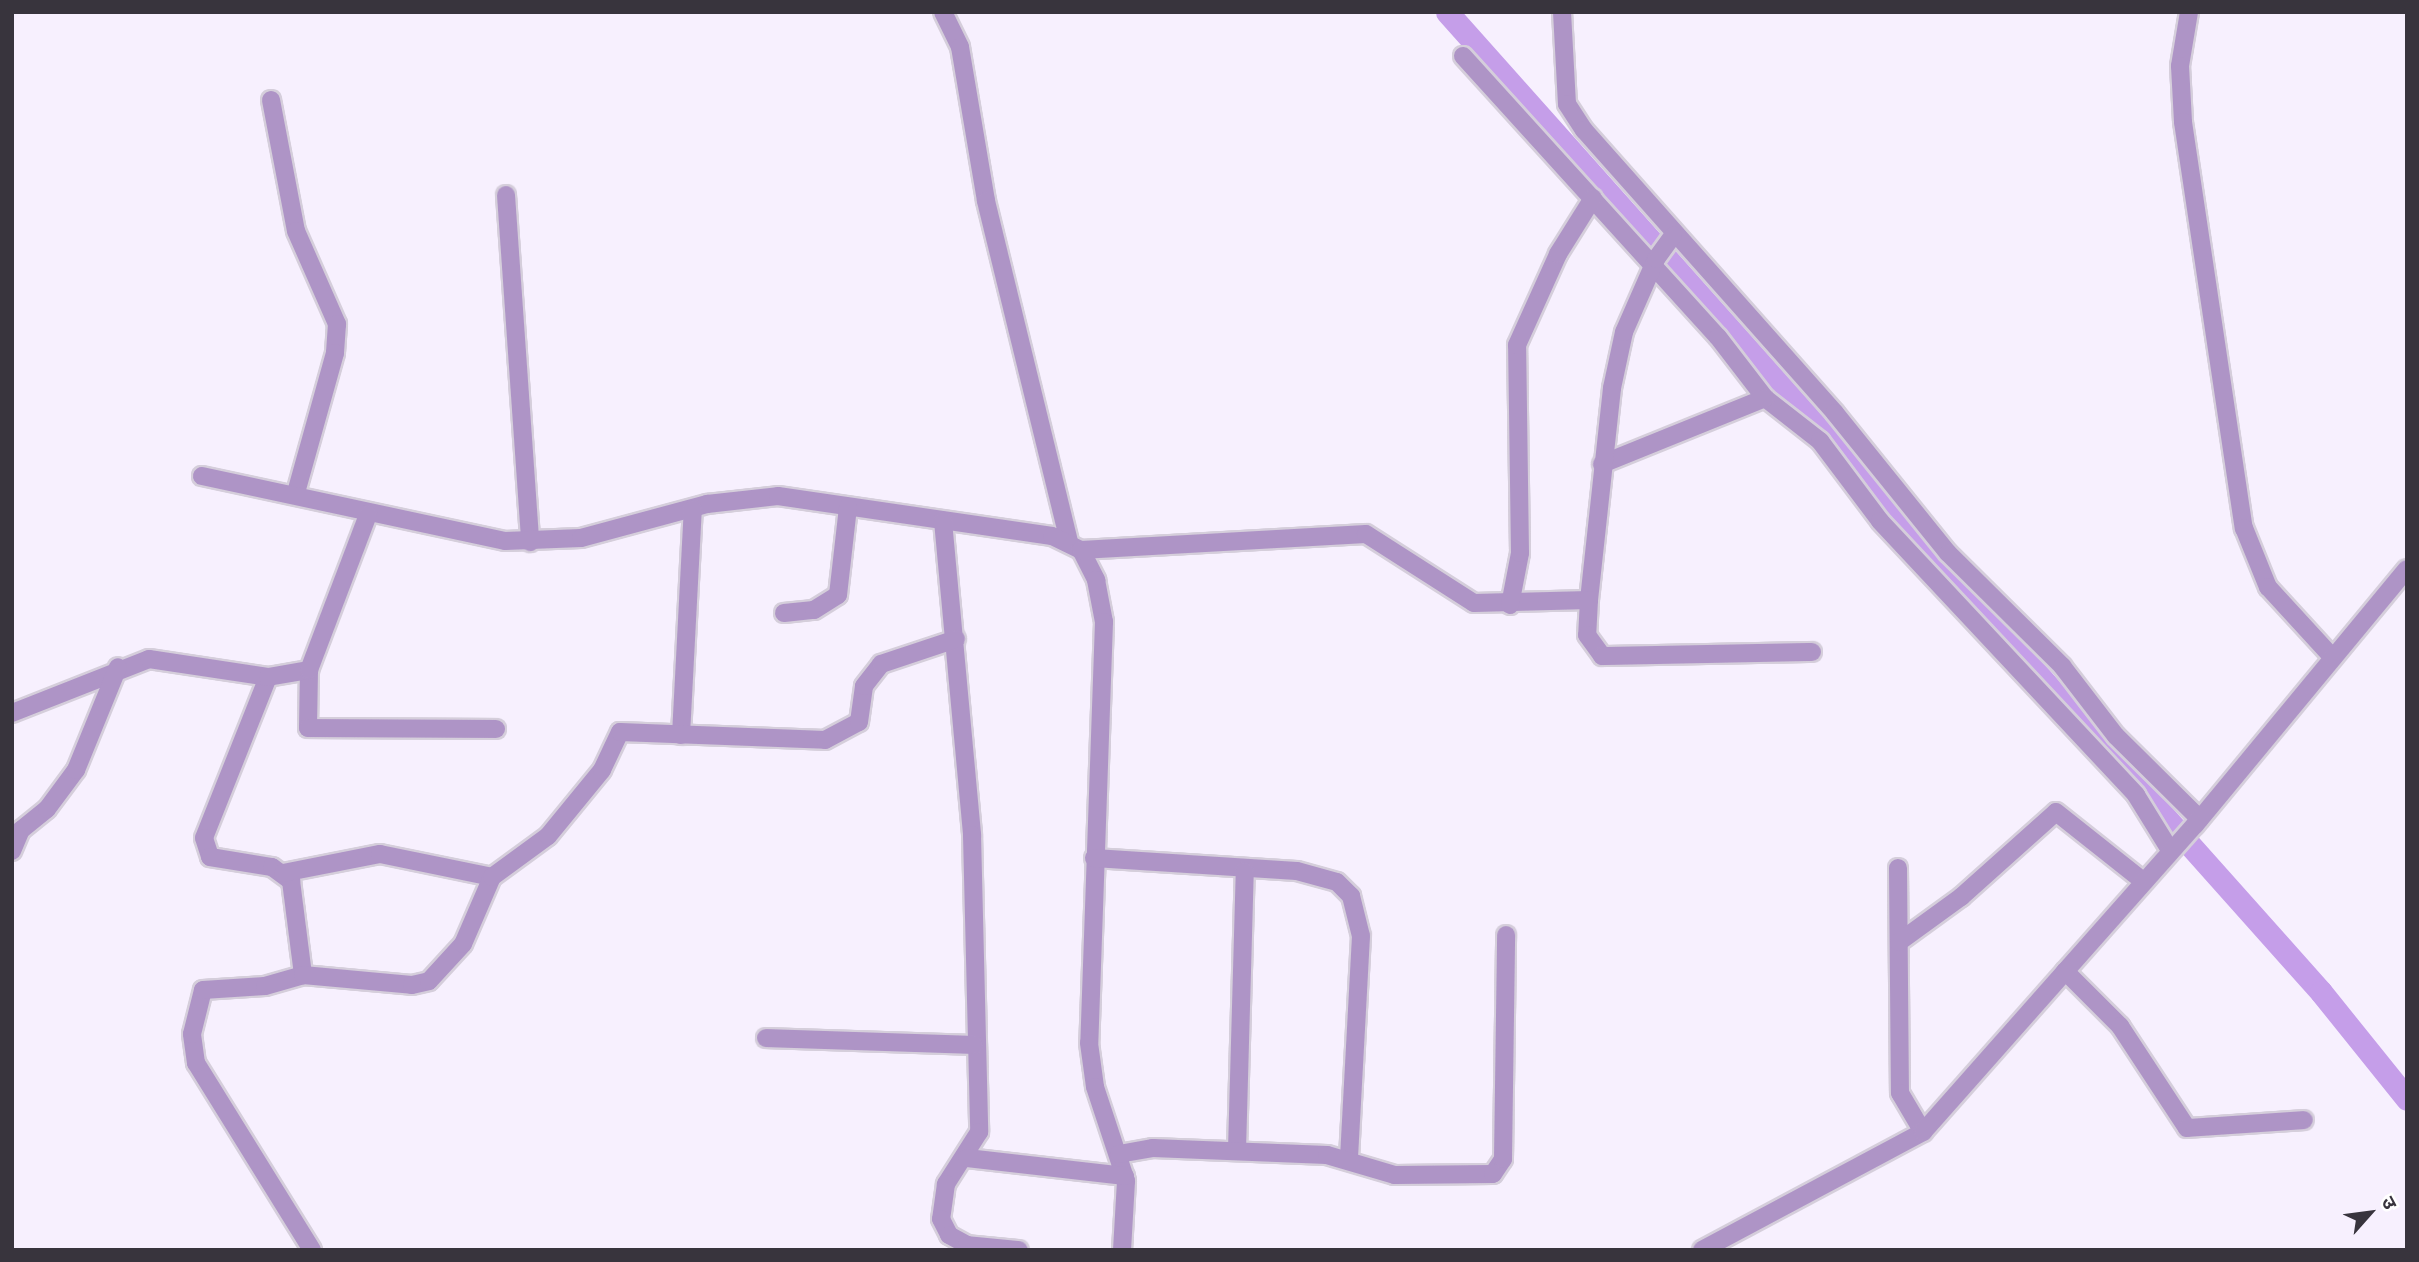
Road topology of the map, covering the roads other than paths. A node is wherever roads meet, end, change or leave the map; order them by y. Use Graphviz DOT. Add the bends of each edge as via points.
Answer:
graph roads {
  1 [pos="943,12"];
  2 [pos="1562,12"];
  3 [pos="2189,12"];
  4 [pos="1463,55"];
  5 [pos="271,100"];
  6 [pos="506,195"];
  7 [pos="1593,198"];
  8 [pos="1661,251"];
  9 [pos="1765,398"];
  10 [pos="1602,464"];
  11 [pos="202,476"];
  12 [pos="296,493"];
  13 [pos="848,507"];
  14 [pos="693,509"];
  15 [pos="368,515"];
  16 [pos="943,521"];
  17 [pos="530,542"];
  18 [pos="1075,546"];
  19 [pos="2407,569"];
  20 [pos="1589,600"];
  21 [pos="1510,605"];
  22 [pos="784,613"];
  23 [pos="956,639"];
  24 [pos="1812,652"];
  25 [pos="2333,658"];
  26 [pos="118,667"];
  27 [pos="309,670"];
  28 [pos="268,677"];
  29 [pos="12,712"];
  30 [pos="496,729"];
  31 [pos="681,735"];
  32 [pos="2197,822"];
  33 [pos="2175,846"];
  34 [pos="12,851"];
  35 [pos="1094,858"];
  36 [pos="1898,868"];
  37 [pos="1245,871"];
  38 [pos="283,873"];
  39 [pos="492,877"];
  40 [pos="2143,881"];
  41 [pos="1506,935"];
  42 [pos="1899,942"];
  43 [pos="2065,971"];
  44 [pos="303,975"];
  45 [pos="766,1038"];
  46 [pos="974,1045"];
  47 [pos="2304,1120"];
  48 [pos="1923,1132"];
  49 [pos="1237,1150"];
  50 [pos="1119,1154"];
  51 [pos="967,1158"];
  52 [pos="1349,1159"];
  53 [pos="1125,1176"];
  54 [pos="312,1250"];
  55 [pos="1019,1250"];
  56 [pos="1122,1250"];
  57 [pos="1702,1250"];
  1 -- 18 [label="street" via="960,47 989,214"];
  2 -- 8 [label="street" via="1567,104"];
  3 -- 25 [label="street" via="2180,66 2183,122 2244,528 2268,587"];
  4 -- 7 [label="street"];
  5 -- 12 [label="street" via="296,231 337,324 335,354"];
  6 -- 17 [label="street"];
  7 -- 8 [label="street"];
  7 -- 21 [label="street" via="1558,254 1516,351 1520,553"];
  8 -- 9 [label="street"];
  8 -- 10 [label="street" via="1624,332"];
  8 -- 32 [label="street" via="1835,413 1948,553 2062,666 2116,736"];
  9 -- 10 [label="street"];
  9 -- 33 [label="street" via="1820,440 1881,521 2136,795"];
  10 -- 20 [label="street"];
  11 -- 12 [label="street"];
  12 -- 15 [label="street"];
  13 -- 14 [label="street" via="778,496"];
  13 -- 16 [label="street"];
  13 -- 22 [label="street" via="838,595 814,610"];
  14 -- 17 [label="street" via="581,538"];
  14 -- 31 [label="street"];
  15 -- 17 [label="street"];
  15 -- 27 [label="street"];
  16 -- 18 [label="street"];
  16 -- 23 [label="street"];
  18 -- 21 [label="street" via="1366,534 1420,563 1465,599"];
  18 -- 35 [label="street" via="1096,580 1104,622"];
  19 -- 25 [label="street"];
  20 -- 21 [label="street"];
  20 -- 24 [label="street" via="1587,635 1602,656"];
  23 -- 31 [label="street" via="892,659 870,673 859,722 847,733 825,740"];
  23 -- 46 [label="street" via="972,835"];
  25 -- 32 [label="street"];
  26 -- 28 [label="street" via="164,658"];
  26 -- 29 [label="street"];
  26 -- 34 [label="street" via="76,770 47,809 21,830"];
  27 -- 28 [label="street"];
  27 -- 30 [label="street" via="308,728"];
  28 -- 38 [label="street" via="204,838 210,857"];
  31 -- 39 [label="street" via="620,732 602,769 548,836"];
  32 -- 33 [label="street"];
  33 -- 40 [label="street"];
  35 -- 37 [label="street"];
  35 -- 50 [label="street" via="1089,1043 1095,1087"];
  36 -- 42 [label="street"];
  37 -- 49 [label="street"];
  37 -- 52 [label="street" via="1297,871 1336,882 1359,912"];
  38 -- 39 [label="street" via="391,855"];
  38 -- 44 [label="street" via="296,892"];
  39 -- 44 [label="street" via="463,944 429,981 412,985"];
  40 -- 42 [label="street" via="2056,812 1961,897"];
  40 -- 43 [label="street"];
  41 -- 52 [label="street" via="1503,1159 1493,1174 1395,1175"];
  42 -- 48 [label="street" via="1900,1093"];
  43 -- 47 [label="street" via="2120,1026 2187,1128"];
  43 -- 48 [label="street"];
  44 -- 54 [label="street" via="265,986 203,990 192,1034 196,1063"];
  45 -- 46 [label="street"];
  46 -- 51 [label="street" via="979,1132"];
  48 -- 57 [label="street"];
  49 -- 50 [label="street" via="1153,1148"];
  49 -- 52 [label="street"];
  50 -- 53 [label="street"];
  51 -- 53 [label="street"];
  51 -- 55 [label="street" via="946,1184 941,1203 949,1234 967,1245"];
  53 -- 56 [label="street"];
}
